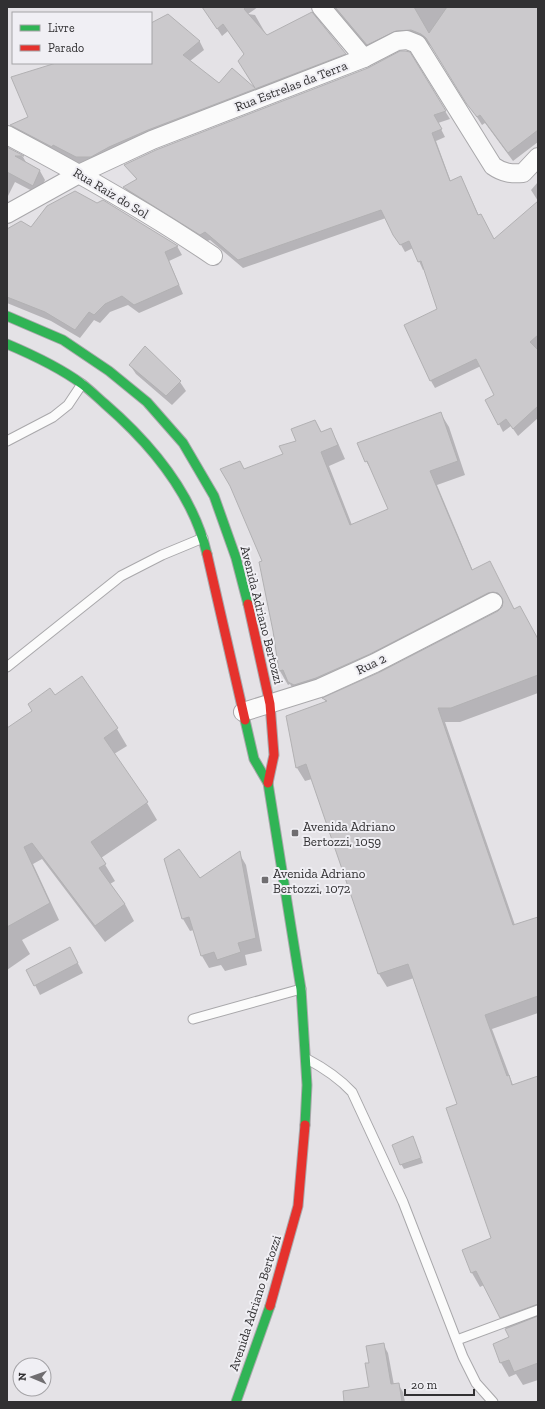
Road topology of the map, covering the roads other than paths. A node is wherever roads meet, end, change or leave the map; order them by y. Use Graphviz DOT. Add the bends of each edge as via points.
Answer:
graph roads {
  1 [pos="321,7"];
  2 [pos="364,58"];
  3 [pos="7,135"];
  4 [pos="538,157"];
  5 [pos="80,174"];
  6 [pos="7,214"];
  7 [pos="213,256"];
  8 [pos="7,316"];
  9 [pos="7,344"];
  10 [pos="82,384"];
  11 [pos="7,441"];
  12 [pos="203,538"];
  13 [pos="493,602"];
  14 [pos="7,667"];
  15 [pos="270,704"];
  16 [pos="244,712"];
  17 [pos="268,783"];
  18 [pos="301,989"];
  19 [pos="193,1019"];
  20 [pos="305,1058"];
  21 [pos="538,1310"];
  22 [pos="457,1340"];
  23 [pos="236,1402"];
  24 [pos="493,1402"];
  1 -- 2 [label="street"];
  2 -- 4 [label="street, Rua Estrelas da Terra" via="397,41 407,40 417,44 493,166 500,171 523,173"];
  2 -- 5 [label="street, Rua Estrelas da Terra" via="152,140"];
  3 -- 5 [label="street, Rua Raiz do Sol"];
  5 -- 6 [label="street, Rua Estrelas da Terra"];
  5 -- 7 [label="street, Rua Raiz do Sol"];
  8 -- 15 [label="main road, Avenida Adriano Bertozzi" via="63,340 109,371 147,402 183,444 214,496 236,558"];
  9 -- 10 [label="main road, Avenida Adriano Bertozzi" via="40,358"];
  10 -- 11 [label="lane" via="68,405 53,417"];
  10 -- 12 [label="main road, Avenida Adriano Bertozzi" via="126,422 161,461 182,493"];
  12 -- 14 [label="lane" via="121,576"];
  12 -- 16 [label="main road, Avenida Adriano Bertozzi"];
  13 -- 15 [label="street, Rua 2" via="375,663 320,688"];
  15 -- 16 [label="street, Rua 2"];
  15 -- 17 [label="main road, Avenida Adriano Bertozzi" via="274,755"];
  16 -- 17 [label="main road, Avenida Adriano Bertozzi" via="254,759"];
  17 -- 18 [label="main road, Avenida Adriano Bertozzi"];
  18 -- 19 [label="lane"];
  18 -- 20 [label="main road, Avenida Adriano Bertozzi"];
  20 -- 22 [label="lane" via="342,1081 352,1092 403,1202"];
  20 -- 23 [label="main road, Avenida Adriano Bertozzi" via="305,1135 298,1206 274,1295"];
  21 -- 22 [label="lane"];
  22 -- 24 [label="lane" via="476,1383"];
}
